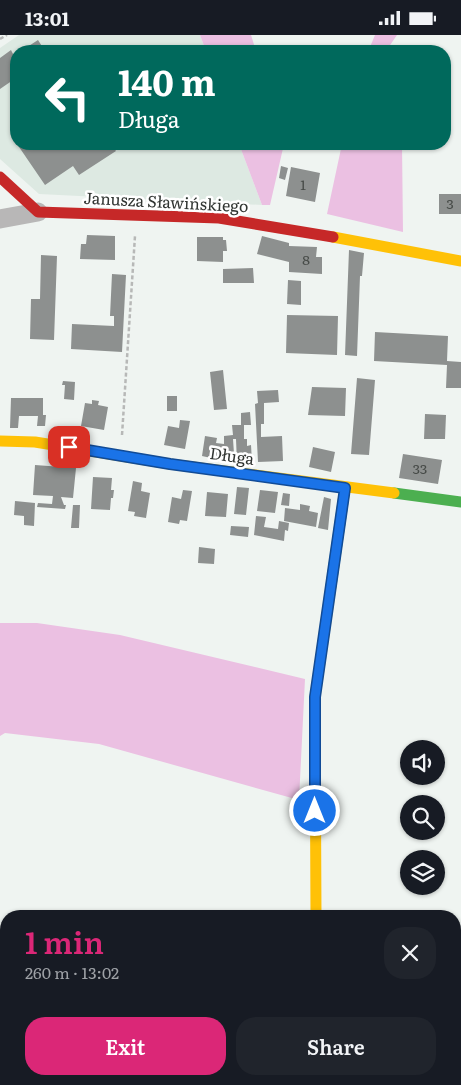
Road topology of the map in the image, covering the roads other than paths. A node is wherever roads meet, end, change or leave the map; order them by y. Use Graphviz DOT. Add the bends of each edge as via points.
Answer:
graph roads {
  1 [pos="0,177"];
  2 [pos="38,212"];
  3 [pos="0,219"];
  4 [pos="461,261"];
  5 [pos="0,441"];
  6 [pos="345,488"];
  7 [pos="461,502"];
  8 [pos="316,910"];
  1 -- 2 [label="street"];
  2 -- 3 [label="street"];
  2 -- 4 [label="street, Janusza Sławińskiego" via="219,218"];
  5 -- 6 [label="street, Długa" via="35,442"];
  6 -- 7 [label="street, Długa"];
  6 -- 8 [label="street" via="315,697"];
}
